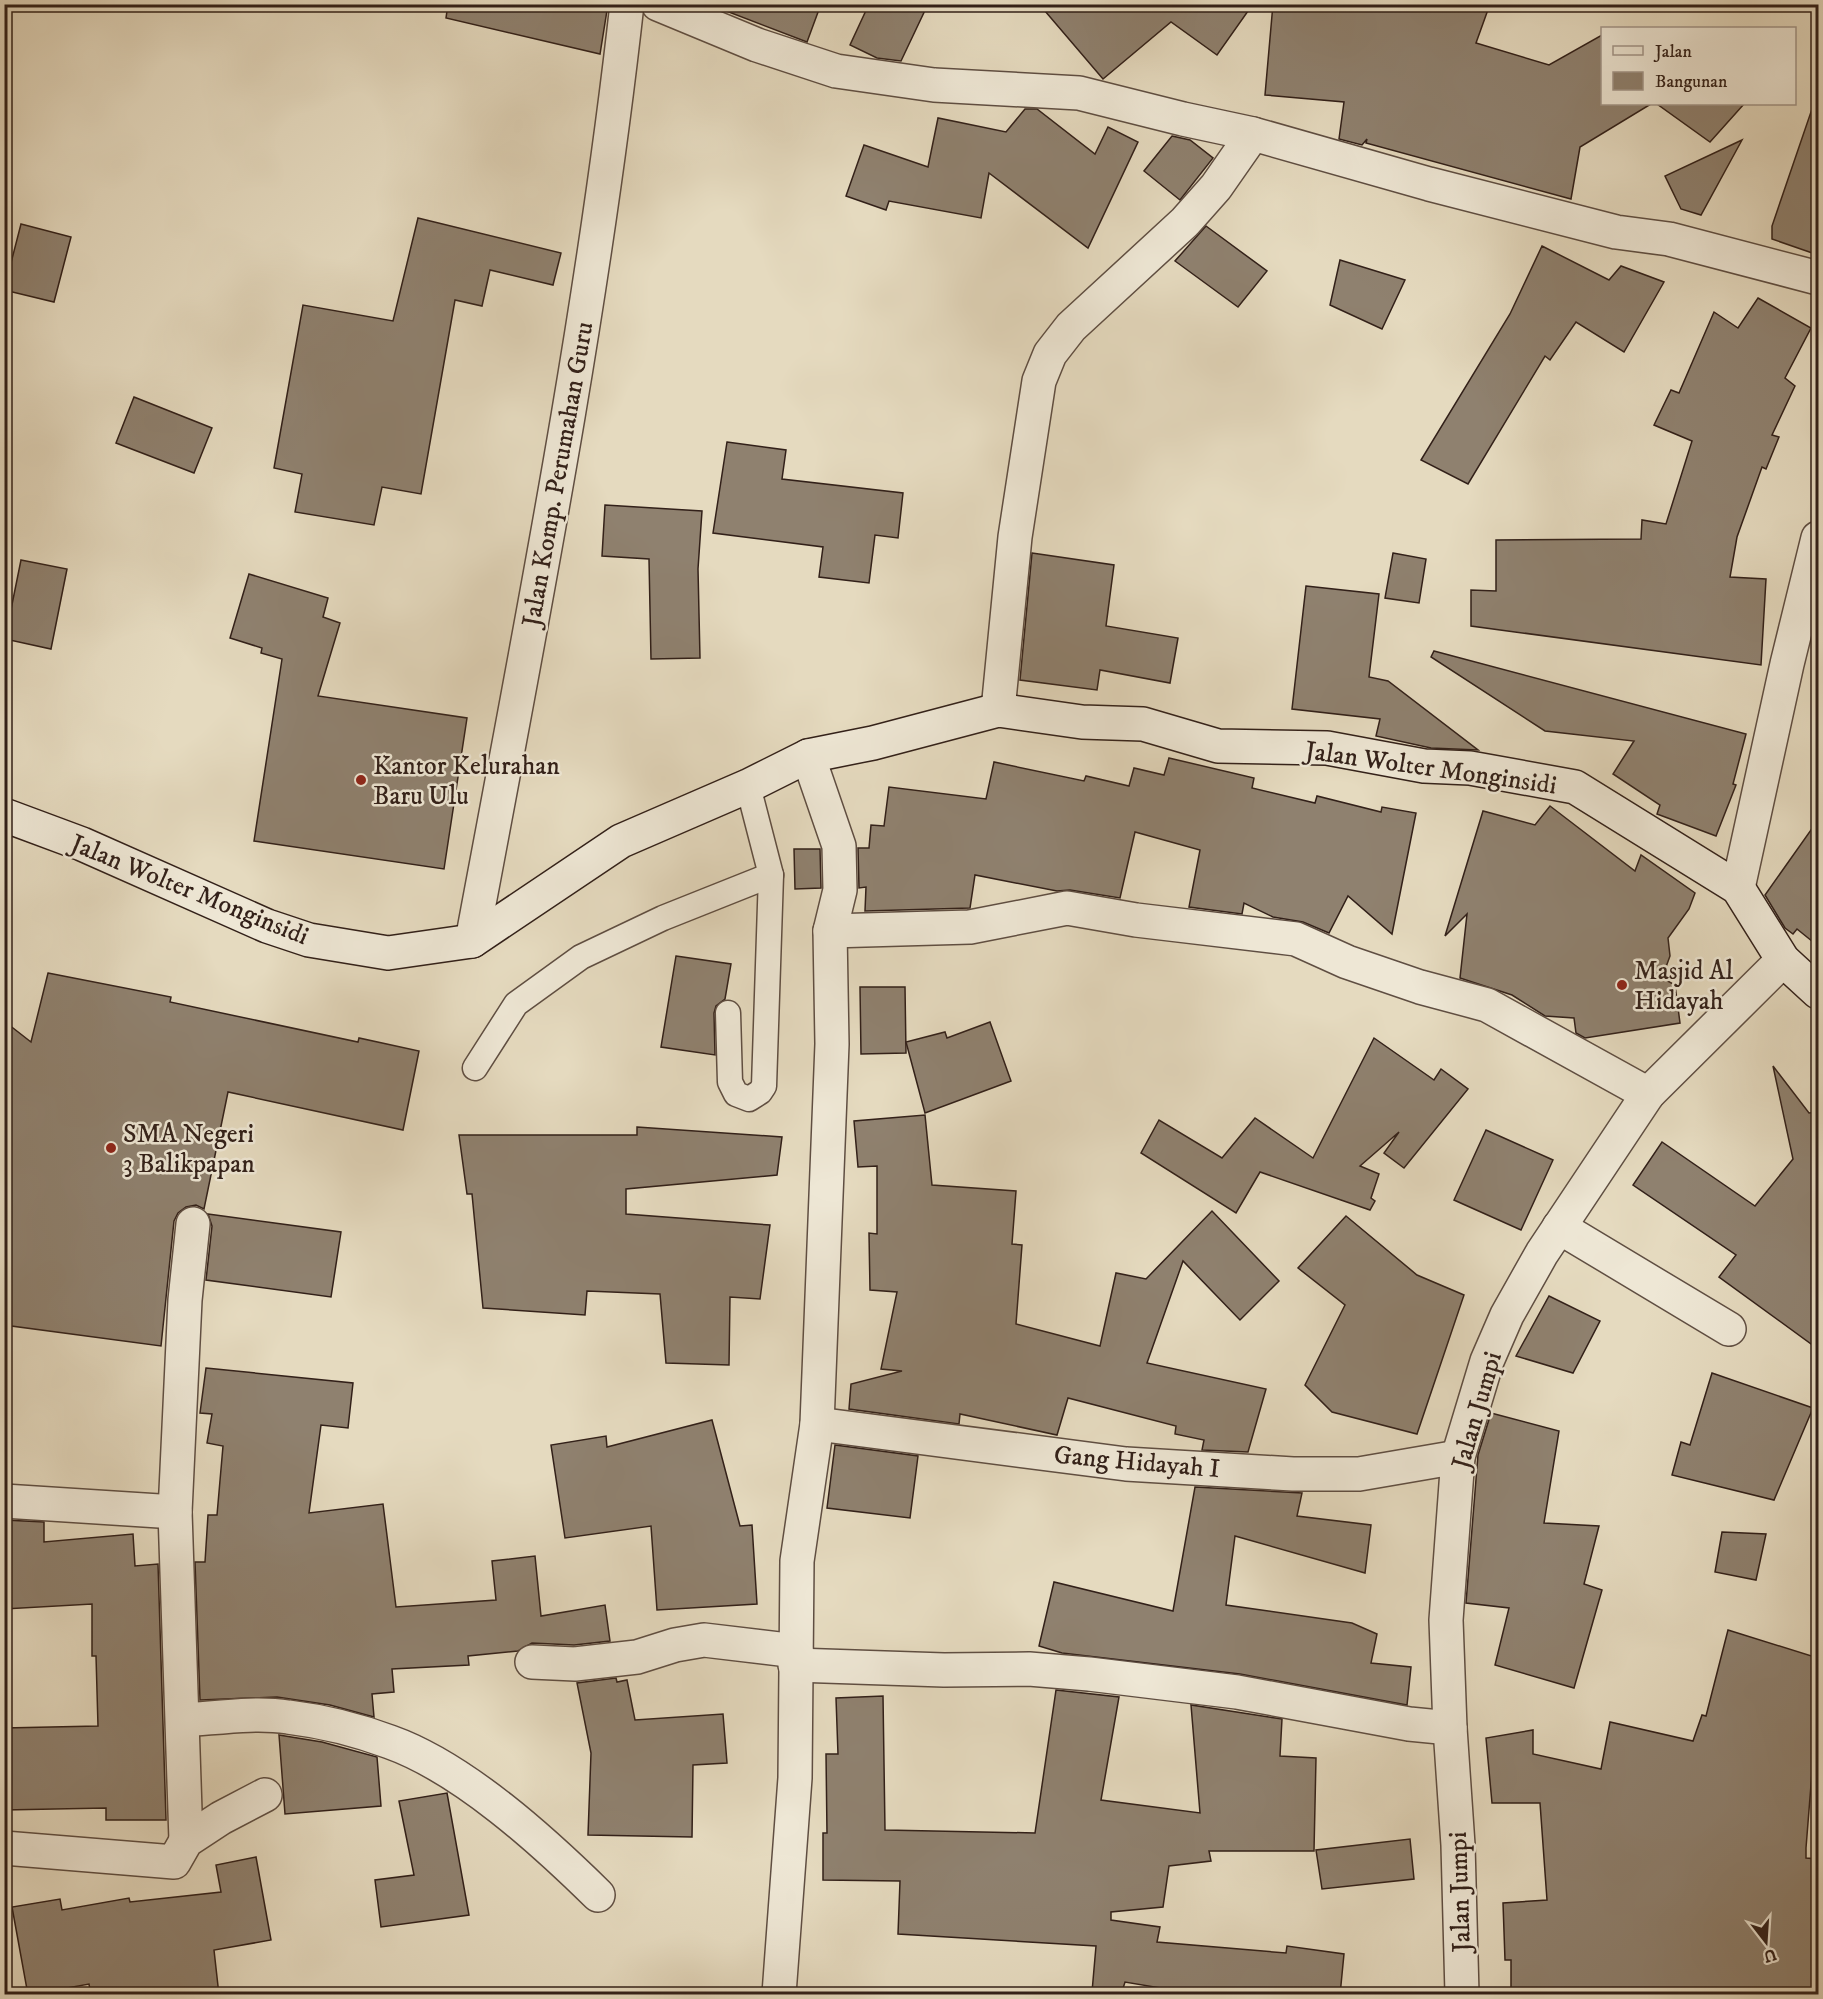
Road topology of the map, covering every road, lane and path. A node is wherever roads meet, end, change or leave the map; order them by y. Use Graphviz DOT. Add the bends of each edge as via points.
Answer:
graph roads {
  1 [pos="627,4"];
  2 [pos="658,4"];
  3 [pos="1253,134"];
  4 [pos="1818,278"];
  5 [pos="1818,537"];
  6 [pos="998,710"];
  7 [pos="808,756"];
  8 [pos="748,786"];
  9 [pos="4,815"];
  10 [pos="771,875"];
  11 [pos="1738,888"];
  12 [pos="830,931"];
  13 [pos="472,941"];
  14 [pos="1784,960"];
  15 [pos="1818,992"];
  16 [pos="728,1013"];
  17 [pos="475,1068"];
  18 [pos="1648,1095"];
  19 [pos="193,1224"];
  20 [pos="1559,1227"];
  21 [pos="1729,1329"];
  22 [pos="817,1424"];
  23 [pos="1458,1457"];
  24 [pos="4,1501"];
  25 [pos="175,1512"];
  26 [pos="795,1658"];
  27 [pos="532,1662"];
  28 [pos="183,1720"];
  29 [pos="1450,1728"];
  30 [pos="265,1795"];
  31 [pos="186,1841"];
  32 [pos="4,1848"];
  33 [pos="598,1895"];
  34 [pos="779,1995"];
  35 [pos="1462,1995"];
  1 -- 13 [label="street, Jalan Komp. Perumahan Guru" via="613,127 572,396"];
  2 -- 3 [label="street" via="758,45 836,71 934,85 1079,93"];
  3 -- 4 [label="street" via="1616,232 1669,239"];
  3 -- 6 [label="street" via="1216,187 1185,222 1071,327 1050,354 1039,381 1015,537"];
  5 -- 11 [label="street"];
  6 -- 7 [label="street, Jalan Wolter Monginsidi"];
  6 -- 11 [label="street, Jalan Wolter Monginsidi" via="1082,722 1143,724 1218,746 1327,748 1575,787"];
  7 -- 8 [label="street, Jalan Wolter Monginsidi"];
  7 -- 12 [label="street" via="839,846 840,890"];
  8 -- 10 [label="lane"];
  8 -- 13 [label="street, Jalan Wolter Monginsidi" via="621,841"];
  9 -- 13 [label="street, Jalan Wolter Monginsidi" via="309,940 388,953"];
  10 -- 16 [label="lane" via="764,1086 749,1099 736,1094 730,1082"];
  10 -- 17 [label="lane" via="663,918 581,957 516,1004"];
  11 -- 14 [label="street, Jalan Wolter Monginsidi"];
  12 -- 18 [label="street" via="970,927 1067,908 1296,939 1347,962 1487,1005"];
  12 -- 22 [label="street" via="832,1044"];
  14 -- 15 [label="street, Jalan Wolter Monginsidi"];
  14 -- 18 [label="street, Jalan Jumpi"];
  18 -- 20 [label="street, Jalan Jumpi"];
  19 -- 25 [label="street" via="185,1300"];
  20 -- 21 [label="street"];
  20 -- 23 [label="street, Jalan Jumpi" via="1503,1324 1487,1361"];
  22 -- 23 [label="street, Gang Hidayah I" via="1126,1464 1293,1474 1359,1474"];
  22 -- 26 [label="street" via="797,1561"];
  23 -- 29 [label="street, Jalan Jumpi" via="1446,1620"];
  24 -- 25 [label="street"];
  25 -- 28 [label="street"];
  26 -- 27 [label="street" via="704,1640 627,1658 575,1664"];
  26 -- 29 [label="street" via="944,1670 1029,1669 1089,1674 1237,1692"];
  26 -- 34 [label="street" via="795,1778"];
  28 -- 31 [label="street"];
  28 -- 33 [label="street" via="286,1717 391,1742 441,1767 494,1804 565,1862"];
  29 -- 35 [label="street, Jalan Jumpi"];
  30 -- 31 [label="street"];
  31 -- 32 [label="street" via="174,1862"];
}
